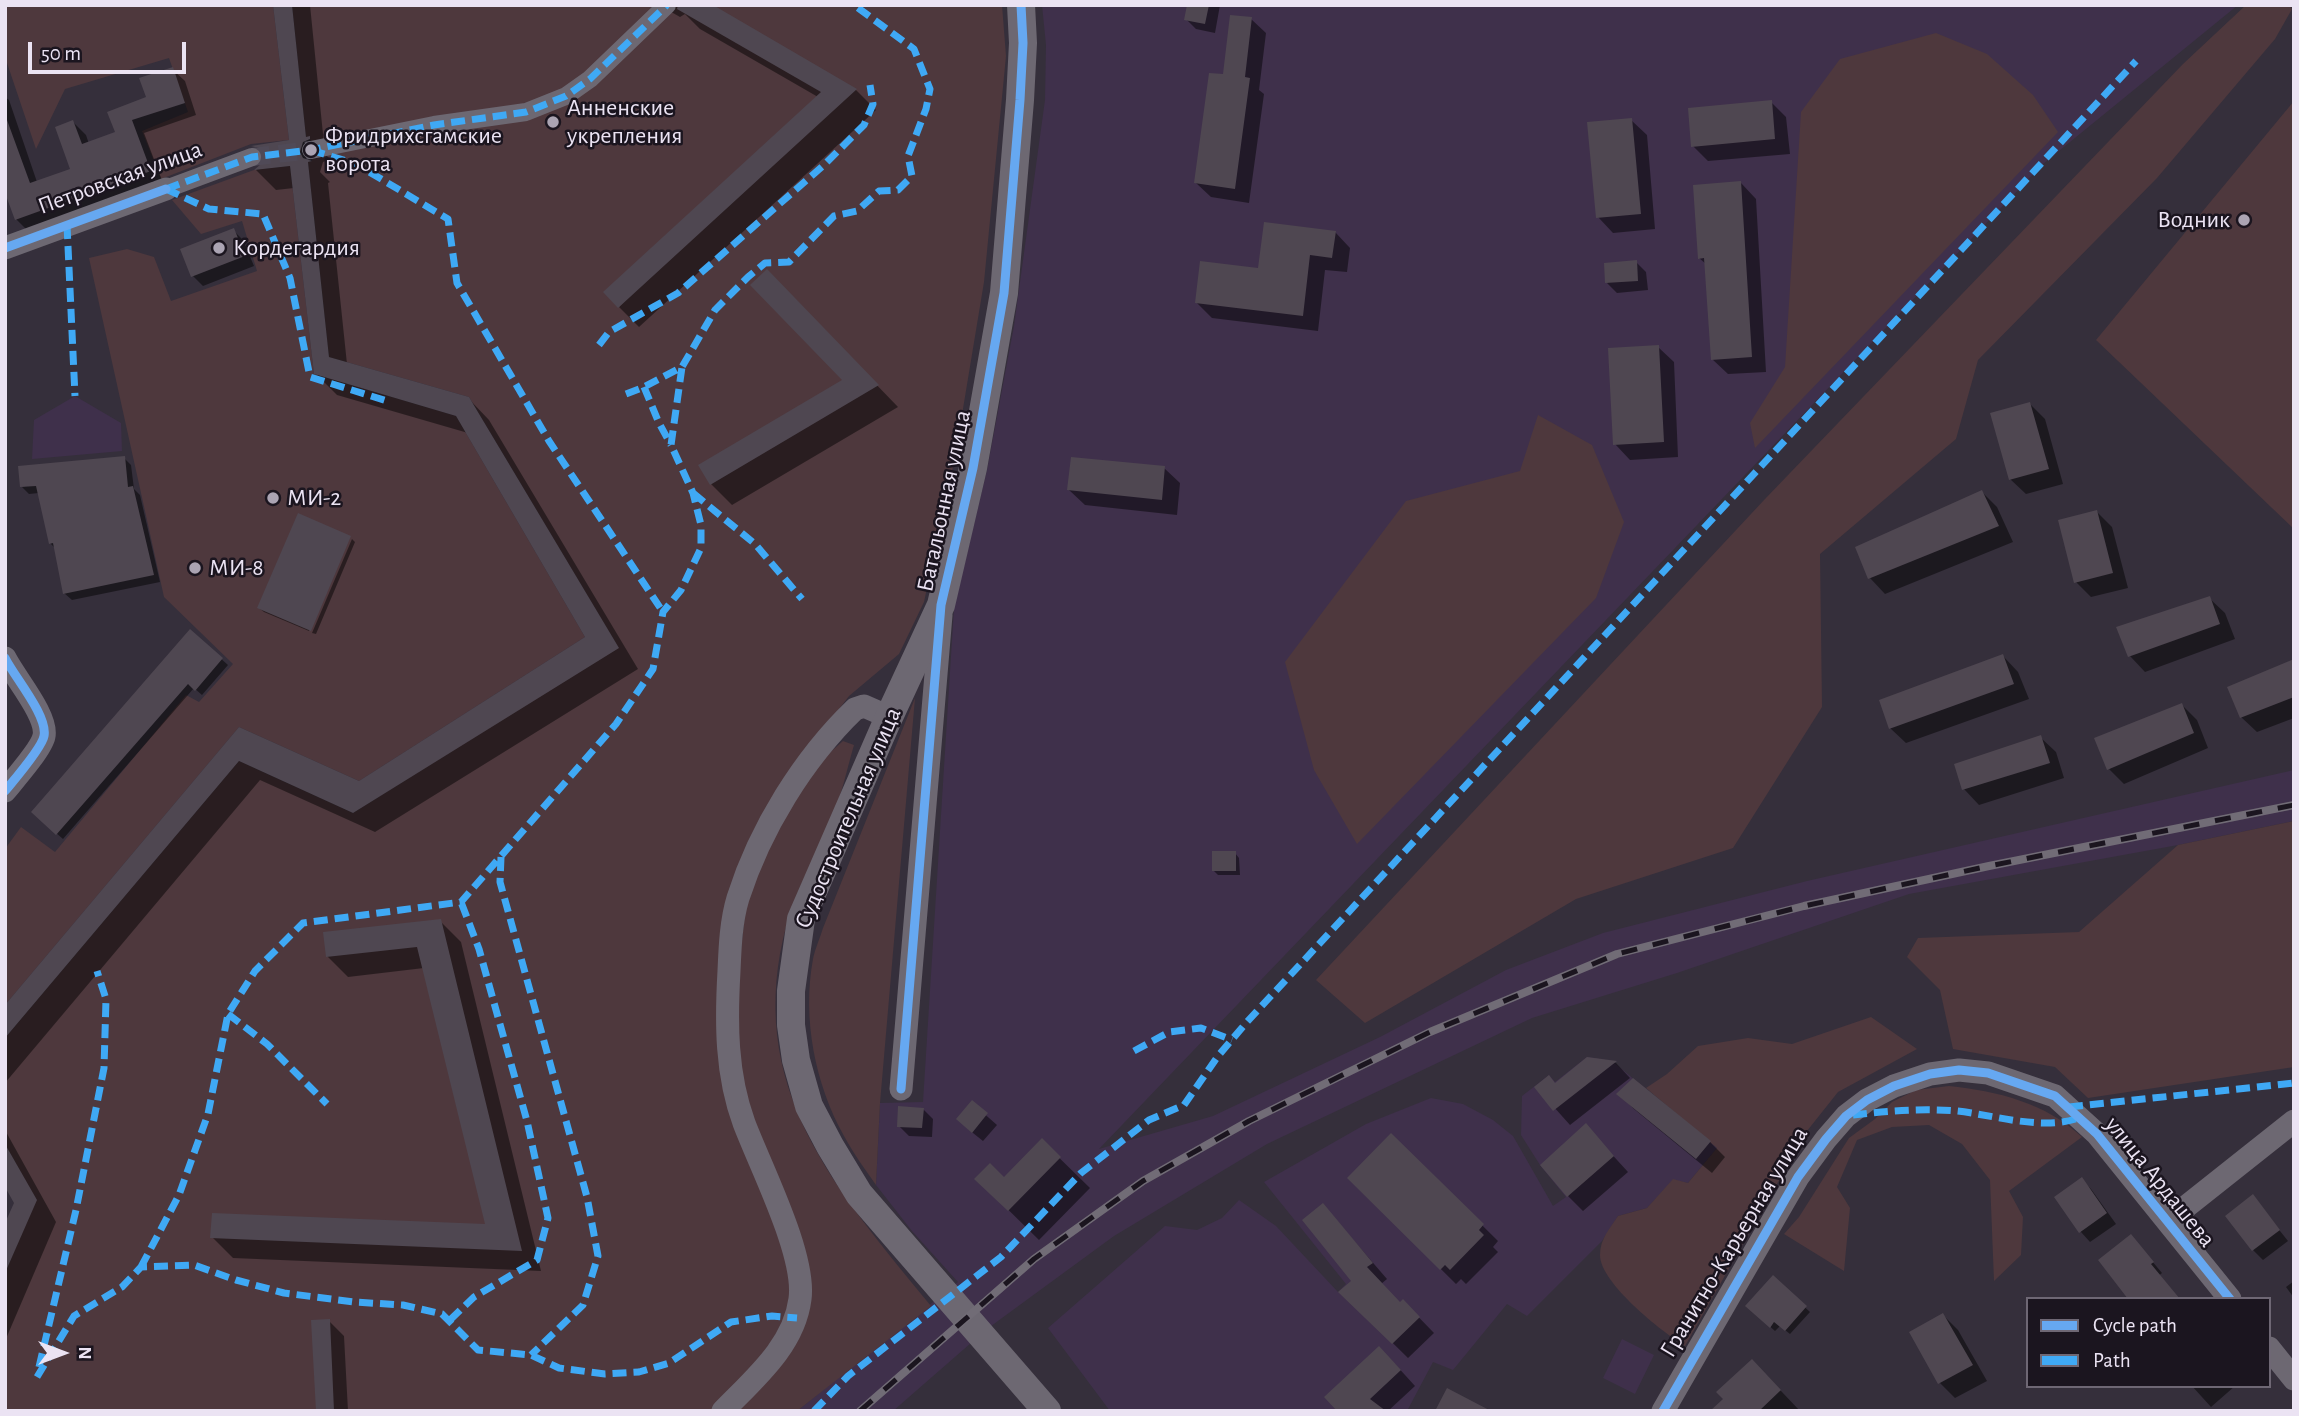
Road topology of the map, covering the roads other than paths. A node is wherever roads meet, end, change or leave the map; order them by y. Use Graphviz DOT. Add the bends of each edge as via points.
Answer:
graph roads {
  1 [pos="667,5"];
  2 [pos="1021,5"];
  3 [pos="311,150"];
  4 [pos="252,157"];
  5 [pos="166,189"];
  6 [pos="5,248"];
  7 [pos="942,605"];
  8 [pos="5,658"];
  9 [pos="888,717"];
  10 [pos="5,791"];
  11 [pos="901,1089"];
  12 [pos="2055,1096"];
  13 [pos="2294,1121"];
  14 [pos="2168,1221"];
  15 [pos="2228,1297"];
  16 [pos="2271,1350"];
  17 [pos="2294,1379"];
  18 [pos="723,1411"];
  19 [pos="1047,1411"];
  20 [pos="1663,1411"];
  1 -- 3 [label="street" via="566,96 526,112"];
  2 -- 7 [label="street, Батальонная улица" via="1020,100 1003,293 973,468"];
  4 -- 5 [label="street, Петровская улица"];
  5 -- 6 [label="street, Петровская улица"];
  7 -- 9 [label="street, Судостроительная улица"];
  7 -- 11 [label="street, Батальонная улица"];
  8 -- 10 [label="street" via="45,722 44,739"];
  9 -- 18 [label="street" via="864,706 855,709 809,761 760,844 737,901 727,1005 730,1072 743,1121 798,1263 800,1298 797,1318 778,1352"];
  9 -- 19 [label="street, Судостроительная улица" via="800,919 791,991 796,1060 809,1106 859,1194"];
  12 -- 14 [label="street, улица Ардашева" via="2097,1134"];
  12 -- 20 [label="street, Гранитно-Карьерная улица" via="1988,1073 1959,1070 1894,1086 1846,1115 1798,1177"];
  13 -- 14 [label="street"];
  14 -- 15 [label="street, улица Ардашева"];
  16 -- 17 [label="street"];
}
